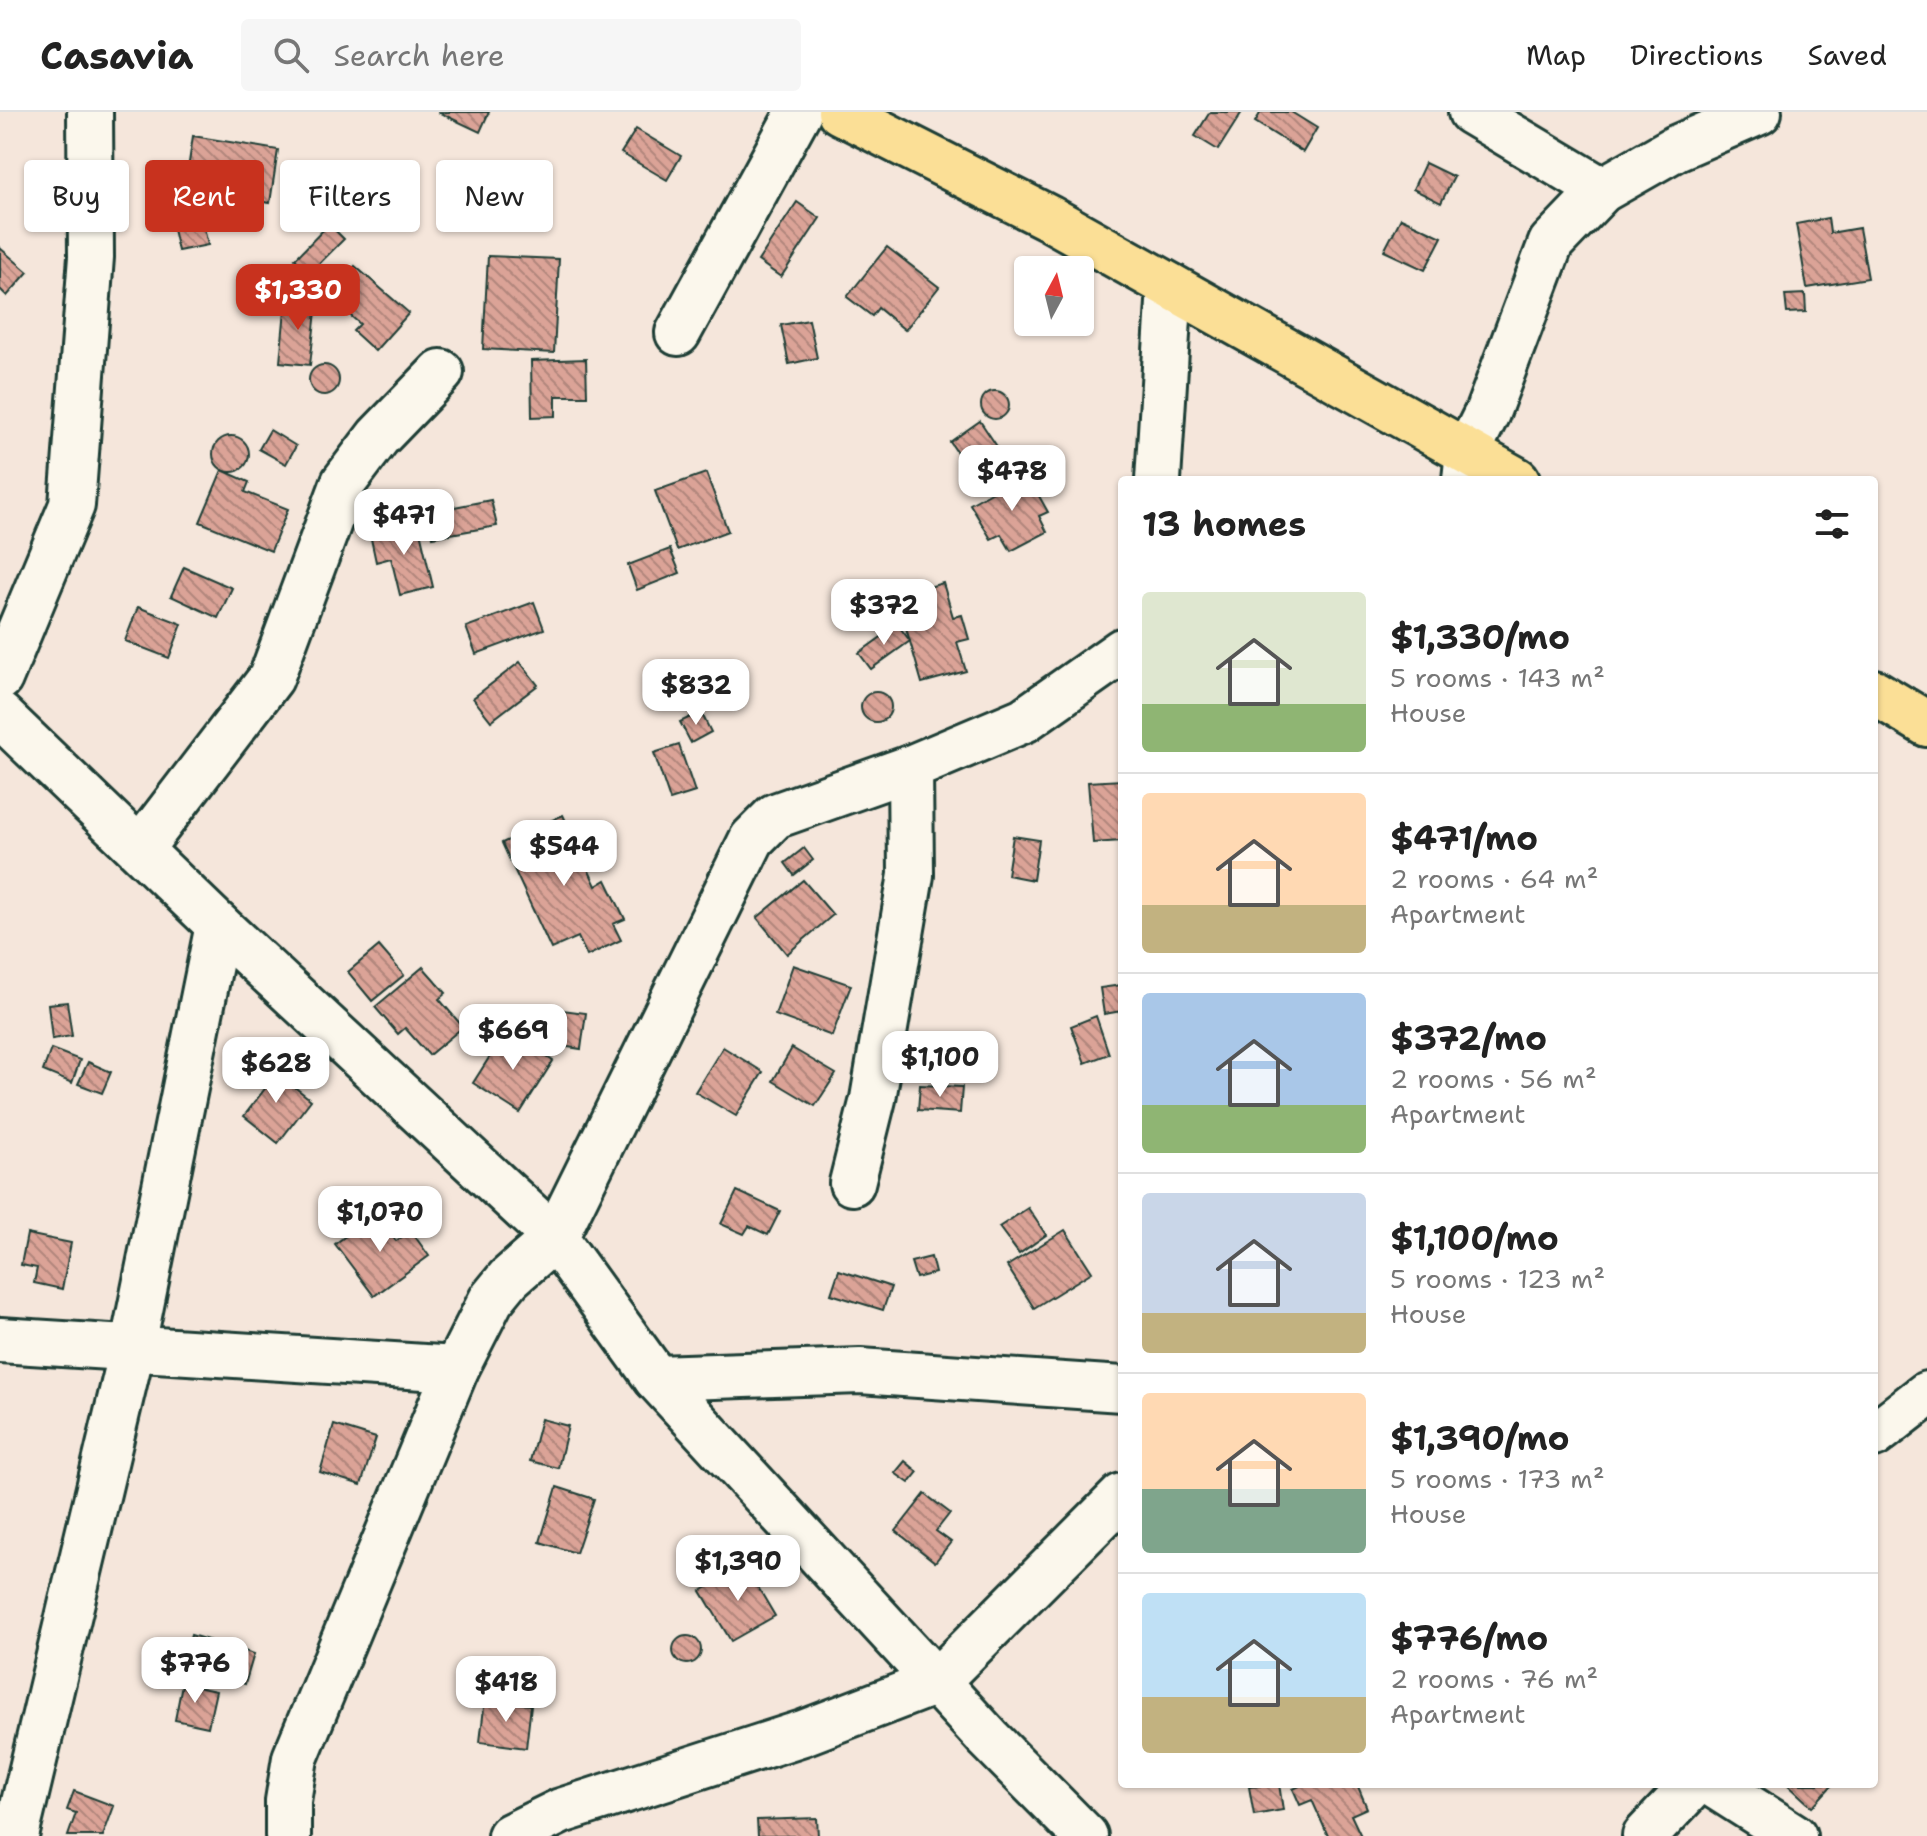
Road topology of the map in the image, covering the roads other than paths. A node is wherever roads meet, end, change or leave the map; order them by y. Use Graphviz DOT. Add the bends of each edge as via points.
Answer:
graph roads {
  1 [pos="90,112"];
  2 [pos="799,112"];
  3 [pos="840,112"];
  4 [pos="1471,112"];
  5 [pos="1759,112"];
  6 [pos="1602,190"];
  7 [pos="1170,286"];
  8 [pos="678,333"];
  9 [pos="441,372"];
  10 [pos="1466,466"];
  11 [pos="1158,476"];
  12 [pos="1502,476"];
  13 [pos="1118,654"];
  14 [pos="0,678"];
  15 [pos="1878,694"];
  16 [pos="0,715"];
  17 [pos="1927,724"];
  18 [pos="910,768"];
  19 [pos="141,848"];
  20 [pos="218,925"];
  21 [pos="852,1183"];
  22 [pos="555,1238"];
  23 [pos="0,1340"];
  24 [pos="132,1350"];
  25 [pos="456,1369"];
  26 [pos="656,1378"];
  27 [pos="1118,1389"];
  28 [pos="1927,1394"];
  29 [pos="1878,1432"];
  30 [pos="1118,1500"];
  31 [pos="936,1682"];
  32 [pos="1690,1788"];
  33 [pos="1718,1788"];
  34 [pos="16,1836"];
  35 [pos="288,1836"];
  36 [pos="510,1836"];
  37 [pos="1085,1836"];
  38 [pos="1645,1836"];
  39 [pos="1794,1836"];
  1 -- 14 [label="street" via="91,257 72,505"];
  2 -- 8 [label="street"];
  3 -- 7 [label="main road"];
  4 -- 6 [label="street"];
  5 -- 6 [label="street" via="1676,148"];
  6 -- 10 [label="street" via="1551,243"];
  7 -- 10 [label="main road"];
  7 -- 11 [label="street"];
  9 -- 19 [label="street" via="378,437 344,482 271,678"];
  10 -- 12 [label="main road"];
  13 -- 18 [label="street" via="1024,720"];
  15 -- 17 [label="main road"];
  16 -- 19 [label="street"];
  18 -- 21 [label="street" via="911,875 873,1099"];
  18 -- 22 [label="street" via="775,816 752,839"];
  19 -- 20 [label="street"];
  20 -- 22 [label="street"];
  20 -- 24 [label="street"];
  22 -- 25 [label="street" via="491,1300"];
  22 -- 26 [label="street"];
  23 -- 24 [label="street"];
  24 -- 25 [label="street"];
  24 -- 34 [label="street"];
  25 -- 35 [label="street" via="295,1758"];
  26 -- 27 [label="street" via="860,1371"];
  26 -- 31 [label="street"];
  28 -- 29 [label="street"];
  30 -- 31 [label="street"];
  31 -- 36 [label="street" via="803,1733 561,1811"];
  31 -- 37 [label="street"];
  32 -- 38 [label="street"];
  33 -- 39 [label="street"];
}
